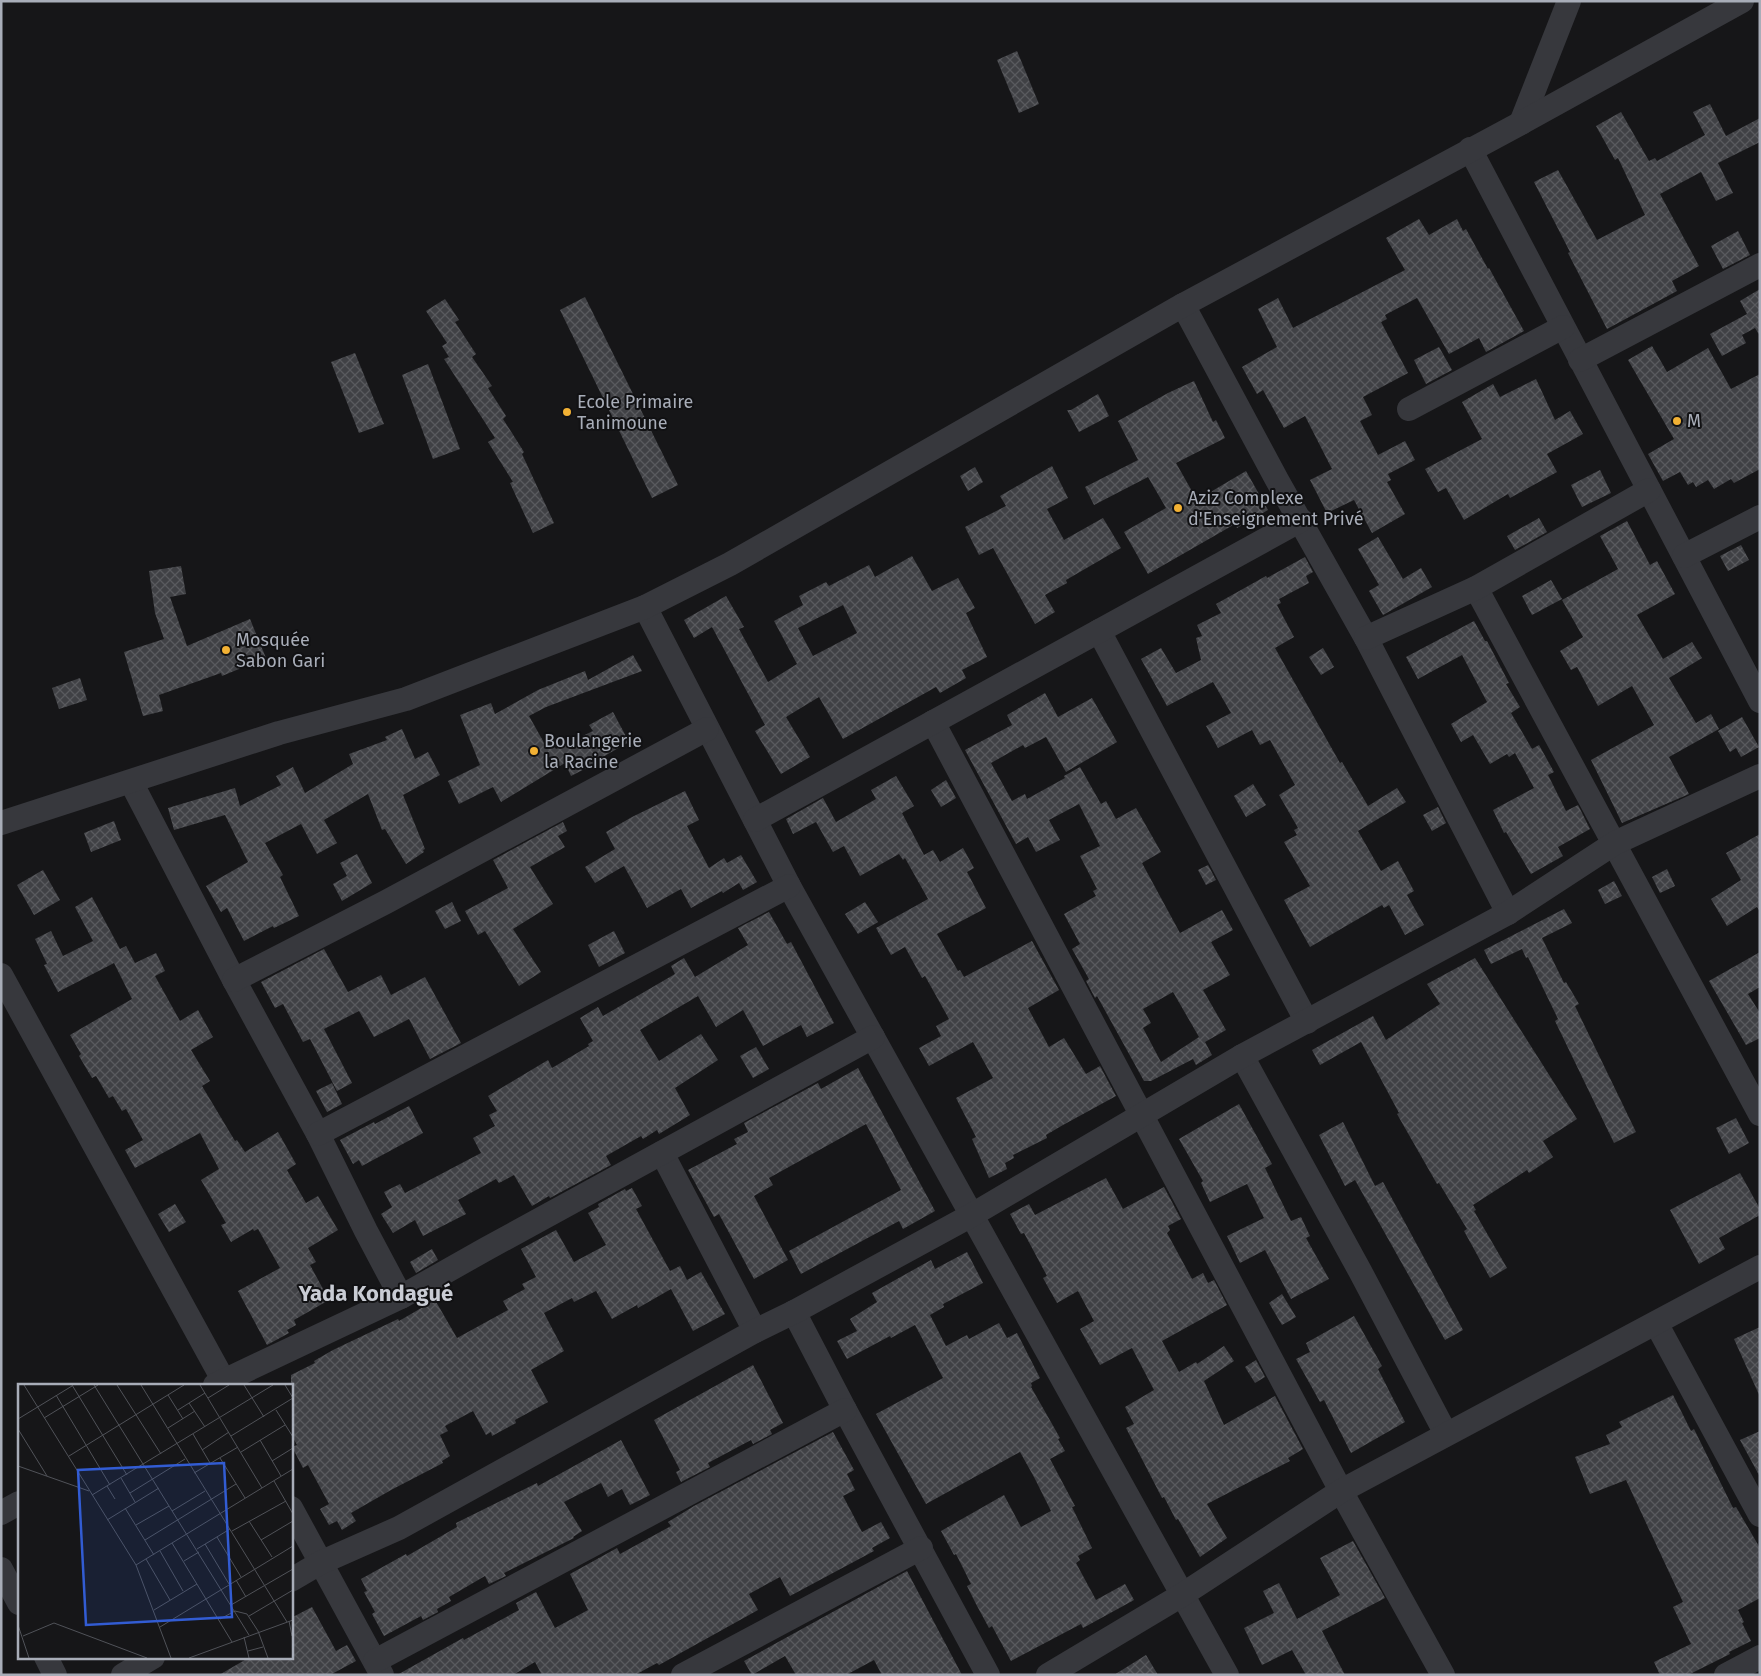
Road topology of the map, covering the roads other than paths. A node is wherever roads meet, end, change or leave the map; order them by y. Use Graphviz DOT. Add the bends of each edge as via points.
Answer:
graph roads {
  1 [pos="1568,1"];
  2 [pos="1742,1"];
  3 [pos="1521,123"];
  4 [pos="1470,149"];
  5 [pos="1760,265"];
  6 [pos="1183,305"];
  7 [pos="1563,327"];
  8 [pos="1580,360"];
  9 [pos="1409,409"];
  10 [pos="1649,490"];
  11 [pos="1760,517"];
  12 [pos="1301,520"];
  13 [pos="1684,556"];
  14 [pos="1476,588"];
  15 [pos="645,607"];
  16 [pos="1099,631"];
  17 [pos="1366,638"];
  18 [pos="1760,701"];
  19 [pos="933,722"];
  20 [pos="707,729"];
  21 [pos="1760,776"];
  22 [pos="131,782"];
  23 [pos="755,820"];
  24 [pos="1,823"];
  25 [pos="1615,843"];
  26 [pos="789,886"];
  27 [pos="1508,913"];
  28 [pos="1,975"];
  29 [pos="234,980"];
  30 [pos="1307,1022"];
  31 [pos="873,1037"];
  32 [pos="1242,1056"];
  33 [pos="1760,1114"];
  34 [pos="1142,1115"];
  35 [pos="318,1134"];
  36 [pos="662,1153"];
  37 [pos="972,1215"];
  38 [pos="1760,1267"];
  39 [pos="401,1298"];
  40 [pos="794,1312"];
  41 [pos="1656,1324"];
  42 [pos="755,1331"];
  43 [pos="222,1383"];
  44 [pos="845,1410"];
  45 [pos="1446,1434"];
  46 [pos="1341,1491"];
  47 [pos="18,1504"];
  48 [pos="292,1510"];
  49 [pos="1,1513"];
  50 [pos="1760,1515"];
  51 [pos="921,1548"];
  52 [pos="320,1563"];
  53 [pos="1,1569"];
  54 [pos="292,1579"];
  55 [pos="1182,1595"];
  56 [pos="18,1602"];
  57 [pos="1760,1657"];
  58 [pos="46,1658"];
  59 [pos="152,1658"];
  60 [pos="379,1668"];
  61 [pos="130,1673"];
  62 [pos="55,1675"];
  63 [pos="683,1675"];
  64 [pos="988,1675"];
  65 [pos="1048,1675"];
  66 [pos="1227,1675"];
  67 [pos="1443,1675"];
  68 [pos="1726,1675"];
  1 -- 3 [label="street"];
  2 -- 3 [label="street"];
  3 -- 4 [label="street"];
  4 -- 6 [label="street"];
  4 -- 7 [label="street"];
  5 -- 8 [label="street"];
  6 -- 12 [label="street"];
  6 -- 15 [label="street" via="824,512"];
  7 -- 8 [label="street"];
  7 -- 9 [label="street"];
  8 -- 10 [label="street"];
  10 -- 13 [label="street"];
  10 -- 14 [label="street"];
  11 -- 13 [label="street"];
  12 -- 16 [label="street"];
  12 -- 17 [label="street"];
  13 -- 18 [label="street"];
  14 -- 17 [label="street"];
  14 -- 25 [label="street"];
  15 -- 20 [label="street"];
  15 -- 22 [label="street" via="406,699 278,733"];
  16 -- 19 [label="street"];
  16 -- 30 [label="street"];
  17 -- 27 [label="street"];
  19 -- 23 [label="street"];
  19 -- 34 [label="street"];
  20 -- 23 [label="street"];
  20 -- 29 [label="street"];
  21 -- 25 [label="street"];
  22 -- 24 [label="street"];
  22 -- 29 [label="street"];
  23 -- 26 [label="street"];
  25 -- 27 [label="street"];
  25 -- 33 [label="street"];
  26 -- 31 [label="street"];
  26 -- 35 [label="street"];
  27 -- 30 [label="street"];
  28 -- 43 [label="street"];
  29 -- 35 [label="street"];
  30 -- 32 [label="street"];
  31 -- 36 [label="street"];
  31 -- 37 [label="street"];
  32 -- 34 [label="street"];
  32 -- 45 [label="street"];
  34 -- 37 [label="street"];
  34 -- 46 [label="street"];
  35 -- 39 [label="street"];
  36 -- 39 [label="street"];
  36 -- 42 [label="street"];
  37 -- 40 [label="street"];
  37 -- 55 [label="street"];
  38 -- 41 [label="street"];
  39 -- 43 [label="street"];
  40 -- 42 [label="street"];
  40 -- 44 [label="street"];
  41 -- 45 [label="street"];
  41 -- 50 [label="street"];
  42 -- 52 [label="street" via="399,1528"];
  44 -- 51 [label="street"];
  44 -- 60 [label="street"];
  45 -- 46 [label="street"];
  46 -- 55 [label="street"];
  46 -- 67 [label="street"];
  47 -- 49 [label="street"];
  48 -- 52 [label="street"];
  51 -- 63 [label="street"];
  51 -- 64 [label="street"];
  52 -- 54 [label="street"];
  52 -- 60 [label="street"];
  53 -- 56 [label="street"];
  55 -- 65 [label="street"];
  55 -- 66 [label="street"];
  57 -- 68 [label="street"];
  58 -- 62 [label="street"];
  59 -- 61 [label="street"];
}
